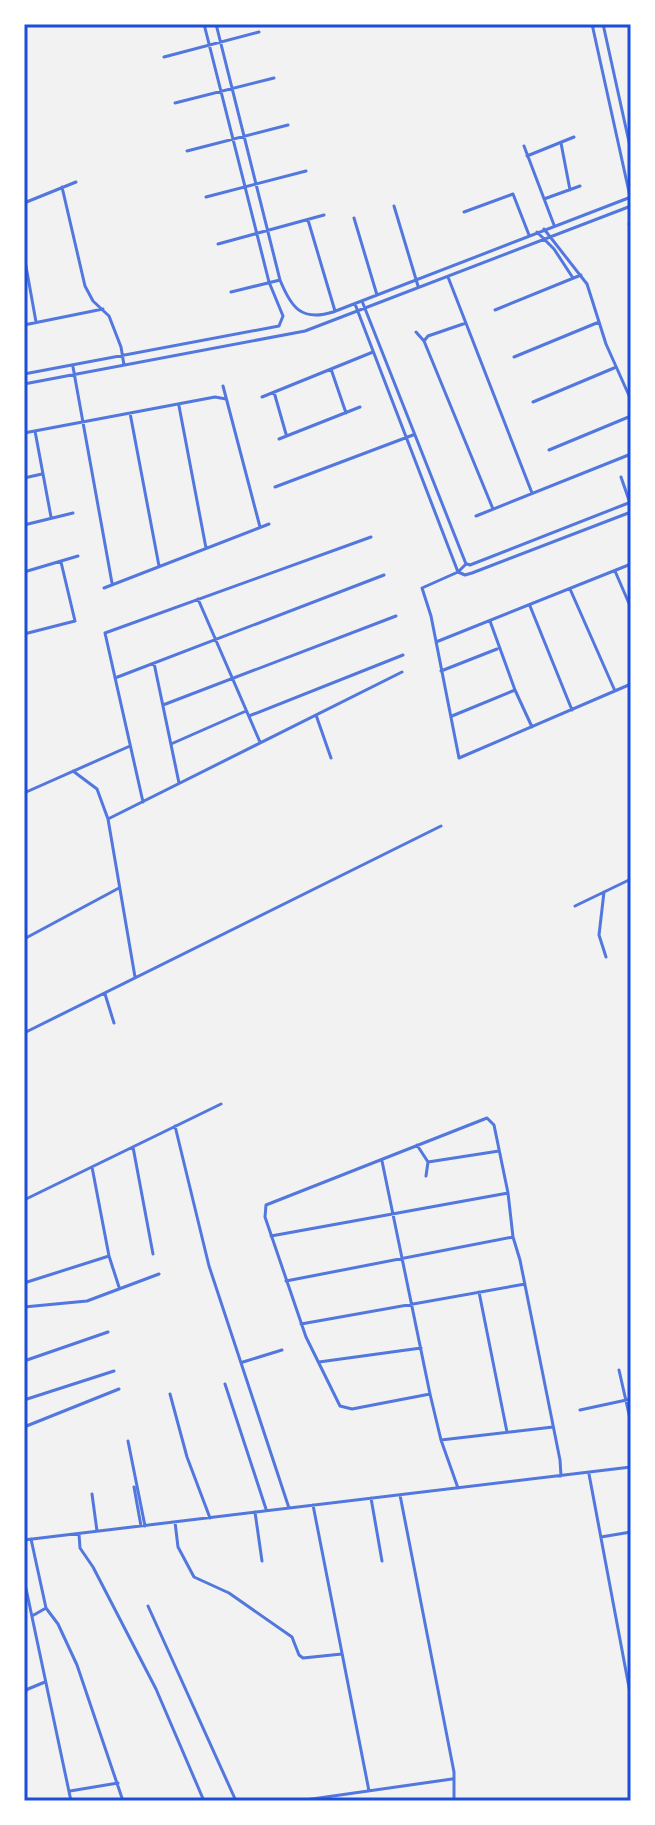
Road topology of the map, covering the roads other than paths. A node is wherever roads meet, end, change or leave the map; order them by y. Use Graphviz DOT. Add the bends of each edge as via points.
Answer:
graph roads {
  1 [pos="204,24"];
  2 [pos="216,24"];
  3 [pos="592,24"];
  4 [pos="603,24"];
  5 [pos="259,32"];
  6 [pos="220,42"];
  7 [pos="210,45"];
  8 [pos="164,57"];
  9 [pos="614,74"];
  10 [pos="604,76"];
  11 [pos="274,78"];
  12 [pos="231,89"];
  13 [pos="221,91"];
  14 [pos="175,103"];
  15 [pos="288,125"];
  16 [pos="243,136"];
  17 [pos="574,137"];
  18 [pos="233,139"];
  19 [pos="561,143"];
  20 [pos="524,146"];
  21 [pos="187,151"];
  22 [pos="631,151"];
  23 [pos="527,156"];
  24 [pos="306,171"];
  25 [pos="76,182"];
  26 [pos="254,184"];
  27 [pos="580,186"];
  28 [pos="62,187"];
  29 [pos="244,187"];
  30 [pos="570,190"];
  31 [pos="206,197"];
  32 [pos="544,199"];
  33 [pos="631,201"];
  34 [pos="24,203"];
  35 [pos="394,206"];
  36 [pos="464,212"];
  37 [pos="324,215"];
  38 [pos="354,218"];
  39 [pos="308,220"];
  40 [pos="631,223"];
  41 [pos="554,225"];
  42 [pos="544,229"];
  43 [pos="631,230"];
  44 [pos="266,231"];
  45 [pos="537,232"];
  46 [pos="256,234"];
  47 [pos="529,235"];
  48 [pos="550,237"];
  49 [pos="544,240"];
  50 [pos="218,244"];
  51 [pos="24,255"];
  52 [pos="581,275"];
  53 [pos="448,277"];
  54 [pos="573,278"];
  55 [pos="416,279"];
  56 [pos="280,280"];
  57 [pos="269,282"];
  58 [pos="419,288"];
  59 [pos="231,292"];
  60 [pos="377,295"];
  61 [pos="362,301"];
  62 [pos="355,304"];
  63 [pos="103,309"];
  64 [pos="366,309"];
  65 [pos="495,310"];
  66 [pos="335,311"];
  67 [pos="358,312"];
  68 [pos="36,322"];
  69 [pos="599,322"];
  70 [pos="466,323"];
  71 [pos="24,325"];
  72 [pos="279,326"];
  73 [pos="416,332"];
  74 [pos="284,335"];
  75 [pos="230,336"];
  76 [pos="424,341"];
  77 [pos="231,344"];
  78 [pos="373,352"];
  79 [pos="123,356"];
  80 [pos="514,357"];
  81 [pos="73,365"];
  82 [pos="124,365"];
  83 [pos="615,367"];
  84 [pos="331,369"];
  85 [pos="24,374"];
  86 [pos="74,375"];
  87 [pos="24,384"];
  88 [pos="223,386"];
  89 [pos="274,392"];
  90 [pos="262,397"];
  91 [pos="226,399"];
  92 [pos="631,400"];
  93 [pos="533,402"];
  94 [pos="178,406"];
  95 [pos="360,407"];
  96 [pos="130,413"];
  97 [pos="346,413"];
  98 [pos="631,416"];
  99 [pos="83,421"];
  100 [pos="35,431"];
  101 [pos="24,433"];
  102 [pos="414,434"];
  103 [pos="287,436"];
  104 [pos="405,438"];
  105 [pos="279,439"];
  106 [pos="549,450"];
  107 [pos="631,454"];
  108 [pos="42,474"];
  109 [pos="621,477"];
  110 [pos="24,478"];
  111 [pos="275,487"];
  112 [pos="532,493"];
  113 [pos="631,504"];
  114 [pos="493,509"];
  115 [pos="631,512"];
  116 [pos="73,513"];
  117 [pos="476,516"];
  118 [pos="51,517"];
  119 [pos="269,524"];
  120 [pos="24,525"];
  121 [pos="260,527"];
  122 [pos="371,537"];
  123 [pos="206,548"];
  124 [pos="78,556"];
  125 [pos="61,562"];
  126 [pos="466,564"];
  127 [pos="631,564"];
  128 [pos="159,566"];
  129 [pos="615,571"];
  130 [pos="24,572"];
  131 [pos="458,572"];
  132 [pos="384,575"];
  133 [pos="112,583"];
  134 [pos="104,588"];
  135 [pos="570,589"];
  136 [pos="198,599"];
  137 [pos="529,605"];
  138 [pos="631,608"];
  139 [pos="396,616"];
  140 [pos="490,621"];
  141 [pos="24,634"];
  142 [pos="215,640"];
  143 [pos="436,642"];
  144 [pos="499,648"];
  145 [pos="403,655"];
  146 [pos="154,663"];
  147 [pos="441,671"];
  148 [pos="402,672"];
  149 [pos="115,678"];
  150 [pos="232,678"];
  151 [pos="631,684"];
  152 [pos="515,690"];
  153 [pos="615,691"];
  154 [pos="163,705"];
  155 [pos="572,710"];
  156 [pos="246,711"];
  157 [pos="316,715"];
  158 [pos="249,716"];
  159 [pos="450,716"];
  160 [pos="532,727"];
  161 [pos="260,743"];
  162 [pos="171,744"];
  163 [pos="130,746"];
  164 [pos="331,758"];
  165 [pos="73,771"];
  166 [pos="179,783"];
  167 [pos="24,793"];
  168 [pos="143,802"];
  169 [pos="108,819"];
  170 [pos="441,826"];
  171 [pos="631,879"];
  172 [pos="121,887"];
  173 [pos="604,892"];
  174 [pos="575,906"];
  175 [pos="24,939"];
  176 [pos="606,957"];
  177 [pos="135,977"];
  178 [pos="105,994"];
  179 [pos="114,1023"];
  180 [pos="24,1033"];
  181 [pos="221,1104"];
  182 [pos="175,1126"];
  183 [pos="417,1145"];
  184 [pos="133,1147"];
  185 [pos="499,1151"];
  186 [pos="382,1161"];
  187 [pos="428,1162"];
  188 [pos="92,1167"];
  189 [pos="426,1176"];
  190 [pos="508,1193"];
  191 [pos="24,1200"];
  192 [pos="394,1215"];
  193 [pos="271,1236"];
  194 [pos="513,1237"];
  195 [pos="153,1254"];
  196 [pos="109,1256"];
  197 [pos="403,1260"];
  198 [pos="159,1274"];
  199 [pos="286,1281"];
  200 [pos="24,1283"];
  201 [pos="525,1284"];
  202 [pos="119,1287"];
  203 [pos="479,1292"];
  204 [pos="412,1305"];
  205 [pos="24,1307"];
  206 [pos="301,1324"];
  207 [pos="108,1332"];
  208 [pos="421,1348"];
  209 [pos="282,1350"];
  210 [pos="24,1361"];
  211 [pos="243,1362"];
  212 [pos="319,1362"];
  213 [pos="619,1370"];
  214 [pos="114,1371"];
  215 [pos="225,1384"];
  216 [pos="119,1389"];
  217 [pos="170,1394"];
  218 [pos="430,1394"];
  219 [pos="24,1400"];
  220 [pos="628,1400"];
  221 [pos="580,1410"];
  222 [pos="631,1423"];
  223 [pos="24,1427"];
  224 [pos="554,1427"];
  225 [pos="507,1432"];
  226 [pos="441,1440"];
  227 [pos="128,1441"];
  228 [pos="631,1467"];
  229 [pos="588,1472"];
  230 [pos="561,1476"];
  231 [pos="134,1487"];
  232 [pos="458,1488"];
  233 [pos="92,1494"];
  234 [pos="400,1495"];
  235 [pos="371,1498"];
  236 [pos="313,1505"];
  237 [pos="289,1508"];
  238 [pos="266,1511"];
  239 [pos="255,1512"];
  240 [pos="210,1518"];
  241 [pos="175,1522"];
  242 [pos="143,1526"];
  243 [pos="97,1531"];
  244 [pos="631,1532"];
  245 [pos="80,1533"];
  246 [pos="601,1537"];
  247 [pos="31,1539"];
  248 [pos="24,1540"];
  249 [pos="262,1561"];
  250 [pos="382,1561"];
  251 [pos="24,1579"];
  252 [pos="148,1606"];
  253 [pos="46,1608"];
  254 [pos="32,1616"];
  255 [pos="342,1654"];
  256 [pos="45,1682"];
  257 [pos="24,1693"];
  258 [pos="631,1698"];
  259 [pos="453,1779"];
  260 [pos="118,1783"];
  261 [pos="369,1791"];
  262 [pos="69,1792"];
  263 [pos="315,1800"];
  264 [pos="71,1801"];
  265 [pos="123,1801"];
  266 [pos="204,1801"];
  267 [pos="236,1801"];
  268 [pos="298,1801"];
  269 [pos="454,1801"];
  1 -- 7 [label="street"];
  2 -- 6 [label="street"];
  3 -- 10 [label="street"];
  4 -- 9 [label="street"];
  5 -- 6 [label="street"];
  6 -- 7 [label="street"];
  6 -- 12 [label="street"];
  7 -- 8 [label="street"];
  7 -- 13 [label="street"];
  9 -- 10 [label="street"];
  9 -- 22 [label="street"];
  10 -- 33 [label="street"];
  11 -- 12 [label="street"];
  12 -- 13 [label="street"];
  12 -- 16 [label="street"];
  13 -- 14 [label="street"];
  13 -- 18 [label="street"];
  15 -- 16 [label="street"];
  16 -- 18 [label="street"];
  16 -- 26 [label="street"];
  17 -- 19 [label="street"];
  18 -- 21 [label="street"];
  18 -- 29 [label="street"];
  19 -- 23 [label="street"];
  19 -- 30 [label="street"];
  20 -- 23 [label="street"];
  23 -- 32 [label="street"];
  24 -- 26 [label="street"];
  25 -- 28 [label="street"];
  26 -- 29 [label="street"];
  26 -- 44 [label="street"];
  27 -- 30 [label="street"];
  28 -- 34 [label="street"];
  28 -- 63 [label="street" via="85,286"];
  29 -- 31 [label="street"];
  29 -- 46 [label="street"];
  30 -- 32 [label="street"];
  32 -- 41 [label="street"];
  33 -- 41 [label="street"];
  33 -- 48 [label="street"];
  35 -- 55 [label="street"];
  36 -- 47 [label="street" via="513,194"];
  37 -- 39 [label="street"];
  38 -- 60 [label="street"];
  39 -- 44 [label="street"];
  39 -- 66 [label="street"];
  40 -- 43 [label="street"];
  41 -- 42 [label="street"];
  42 -- 45 [label="street"];
  42 -- 48 [label="street"];
  44 -- 46 [label="street"];
  44 -- 56 [label="street"];
  45 -- 47 [label="street"];
  45 -- 49 [label="street"];
  46 -- 50 [label="street"];
  46 -- 57 [label="street"];
  47 -- 55 [label="street"];
  48 -- 49 [label="street"];
  48 -- 52 [label="street"];
  49 -- 53 [label="street"];
  49 -- 54 [label="street"];
  51 -- 68 [label="street"];
  52 -- 54 [label="street"];
  52 -- 69 [label="street"];
  53 -- 58 [label="street"];
  53 -- 70 [label="street"];
  54 -- 65 [label="street"];
  55 -- 58 [label="street"];
  55 -- 60 [label="street"];
  56 -- 57 [label="street"];
  56 -- 66 [label="street" via="288,299 303,314"];
  57 -- 59 [label="street"];
  57 -- 72 [label="street" via="283,316"];
  58 -- 64 [label="street"];
  60 -- 61 [label="street"];
  61 -- 62 [label="street"];
  61 -- 64 [label="street"];
  62 -- 66 [label="street"];
  62 -- 67 [label="street"];
  63 -- 68 [label="street"];
  63 -- 79 [label="street"];
  64 -- 67 [label="street"];
  64 -- 102 [label="street"];
  67 -- 74 [label="street"];
  67 -- 78 [label="street"];
  68 -- 71 [label="street"];
  69 -- 80 [label="street"];
  69 -- 83 [label="street"];
  70 -- 76 [label="street"];
  70 -- 112 [label="street"];
  72 -- 74 [label="street"];
  72 -- 75 [label="street"];
  73 -- 76 [label="street"];
  74 -- 77 [label="street"];
  75 -- 77 [label="street"];
  75 -- 79 [label="street"];
  76 -- 114 [label="street"];
  77 -- 82 [label="street"];
  78 -- 84 [label="street"];
  78 -- 104 [label="street"];
  79 -- 81 [label="street"];
  79 -- 82 [label="street"];
  81 -- 85 [label="street"];
  81 -- 86 [label="street"];
  82 -- 86 [label="street"];
  83 -- 92 [label="street"];
  83 -- 93 [label="street"];
  84 -- 89 [label="street"];
  84 -- 97 [label="street"];
  86 -- 87 [label="street"];
  86 -- 99 [label="street"];
  88 -- 91 [label="street"];
  89 -- 90 [label="street"];
  89 -- 103 [label="street"];
  91 -- 94 [label="street"];
  91 -- 121 [label="street"];
  94 -- 96 [label="street"];
  94 -- 123 [label="street"];
  95 -- 97 [label="street"];
  96 -- 99 [label="street"];
  96 -- 128 [label="street"];
  97 -- 103 [label="street"];
  98 -- 106 [label="street"];
  99 -- 100 [label="street"];
  99 -- 133 [label="street"];
  100 -- 101 [label="street"];
  100 -- 108 [label="street"];
  102 -- 104 [label="street"];
  102 -- 126 [label="street"];
  103 -- 105 [label="street"];
  104 -- 111 [label="street"];
  104 -- 131 [label="street"];
  107 -- 112 [label="street"];
  108 -- 110 [label="street"];
  108 -- 118 [label="street"];
  109 -- 113 [label="street"];
  112 -- 114 [label="street"];
  113 -- 126 [label="street"];
  114 -- 117 [label="street"];
  115 -- 131 [label="street" via="472,573"];
  116 -- 118 [label="street"];
  118 -- 120 [label="street"];
  119 -- 121 [label="street"];
  121 -- 123 [label="street"];
  122 -- 136 [label="street"];
  123 -- 128 [label="street"];
  124 -- 125 [label="street"];
  125 -- 130 [label="street"];
  125 -- 141 [label="street" via="75,621"];
  126 -- 131 [label="street"];
  127 -- 129 [label="street"];
  128 -- 133 [label="street"];
  129 -- 135 [label="street"];
  129 -- 138 [label="street"];
  131 -- 143 [label="street" via="422,588"];
  132 -- 142 [label="street"];
  133 -- 134 [label="street"];
  135 -- 137 [label="street"];
  135 -- 153 [label="street"];
  136 -- 142 [label="street"];
  136 -- 149 [label="street" via="105,633"];
  137 -- 140 [label="street"];
  137 -- 155 [label="street"];
  139 -- 150 [label="street"];
  140 -- 143 [label="street"];
  140 -- 144 [label="street"];
  142 -- 146 [label="street"];
  142 -- 150 [label="street"];
  143 -- 147 [label="street"];
  144 -- 147 [label="street"];
  144 -- 152 [label="street"];
  145 -- 158 [label="street"];
  146 -- 149 [label="street"];
  146 -- 154 [label="street"];
  147 -- 159 [label="street"];
  148 -- 157 [label="street"];
  149 -- 163 [label="street"];
  150 -- 154 [label="street"];
  150 -- 156 [label="street"];
  151 -- 153 [label="street"];
  152 -- 159 [label="street"];
  152 -- 160 [label="street"];
  153 -- 155 [label="street"];
  154 -- 162 [label="street"];
  155 -- 160 [label="street"];
  156 -- 158 [label="street"];
  156 -- 162 [label="street"];
  157 -- 161 [label="street"];
  157 -- 164 [label="street"];
  158 -- 161 [label="street"];
  159 -- 160 [label="street" via="459,758"];
  161 -- 166 [label="street"];
  162 -- 166 [label="street"];
  163 -- 165 [label="street"];
  163 -- 168 [label="street"];
  165 -- 167 [label="street"];
  165 -- 169 [label="street" via="97,789"];
  166 -- 168 [label="street"];
  168 -- 169 [label="street"];
  169 -- 172 [label="street"];
  170 -- 177 [label="street"];
  171 -- 173 [label="street"];
  172 -- 175 [label="street"];
  172 -- 177 [label="street"];
  173 -- 174 [label="street"];
  173 -- 176 [label="street" via="599,935"];
  177 -- 178 [label="street"];
  178 -- 179 [label="street"];
  178 -- 180 [label="street"];
  181 -- 182 [label="street"];
  182 -- 184 [label="street"];
  182 -- 211 [label="street" via="209,1266"];
  183 -- 185 [label="street" via="487,1118 494,1125"];
  183 -- 186 [label="street"];
  183 -- 187 [label="street"];
  184 -- 188 [label="street"];
  184 -- 195 [label="street"];
  185 -- 187 [label="street"];
  185 -- 190 [label="street"];
  186 -- 192 [label="street"];
  186 -- 193 [label="street" via="266,1205"];
  187 -- 189 [label="street"];
  188 -- 191 [label="street"];
  188 -- 196 [label="street"];
  190 -- 192 [label="street"];
  190 -- 194 [label="street"];
  192 -- 193 [label="street"];
  192 -- 197 [label="street"];
  193 -- 199 [label="street"];
  194 -- 197 [label="street"];
  194 -- 201 [label="street"];
  196 -- 200 [label="street"];
  196 -- 202 [label="street"];
  197 -- 199 [label="street"];
  197 -- 204 [label="street"];
  198 -- 202 [label="street"];
  199 -- 206 [label="street"];
  201 -- 203 [label="street"];
  201 -- 224 [label="street"];
  202 -- 205 [label="street" via="87,1301"];
  203 -- 204 [label="street"];
  203 -- 225 [label="street"];
  204 -- 206 [label="street"];
  204 -- 208 [label="street"];
  206 -- 212 [label="street"];
  207 -- 210 [label="street"];
  208 -- 212 [label="street"];
  208 -- 218 [label="street"];
  209 -- 211 [label="street"];
  211 -- 237 [label="street"];
  212 -- 218 [label="street" via="340,1406 352,1409"];
  213 -- 220 [label="street"];
  214 -- 219 [label="street"];
  215 -- 238 [label="street"];
  216 -- 223 [label="street"];
  217 -- 240 [label="street"];
  218 -- 226 [label="street"];
  220 -- 221 [label="street"];
  220 -- 222 [label="street"];
  224 -- 225 [label="street"];
  224 -- 230 [label="street"];
  225 -- 226 [label="street"];
  226 -- 232 [label="street"];
  227 -- 242 [label="street"];
  228 -- 229 [label="street"];
  229 -- 230 [label="street"];
  229 -- 246 [label="street"];
  230 -- 232 [label="street"];
  231 -- 242 [label="street"];
  232 -- 234 [label="street"];
  233 -- 243 [label="street"];
  234 -- 235 [label="street"];
  234 -- 259 [label="street"];
  235 -- 236 [label="street"];
  235 -- 250 [label="street"];
  236 -- 237 [label="street"];
  236 -- 255 [label="street"];
  237 -- 238 [label="street"];
  238 -- 239 [label="street"];
  239 -- 240 [label="street"];
  239 -- 249 [label="street"];
  240 -- 241 [label="street"];
  241 -- 242 [label="street"];
  241 -- 255 [label="street" via="178,1547 194,1577 229,1593 292,1637 303,1658"];
  242 -- 243 [label="street"];
  243 -- 245 [label="street"];
  244 -- 246 [label="street"];
  245 -- 247 [label="street"];
  245 -- 266 [label="street" via="80,1548 156,1689"];
  246 -- 258 [label="street"];
  247 -- 248 [label="street"];
  247 -- 253 [label="street"];
  251 -- 254 [label="street"];
  252 -- 267 [label="street"];
  253 -- 254 [label="street"];
  253 -- 260 [label="street" via="77,1665"];
  254 -- 256 [label="street"];
  255 -- 261 [label="street"];
  256 -- 257 [label="street"];
  256 -- 262 [label="street"];
  259 -- 261 [label="street"];
  259 -- 269 [label="street"];
  260 -- 262 [label="street"];
  260 -- 265 [label="street"];
  261 -- 263 [label="street"];
  262 -- 264 [label="street"];
  263 -- 268 [label="street"];
}
